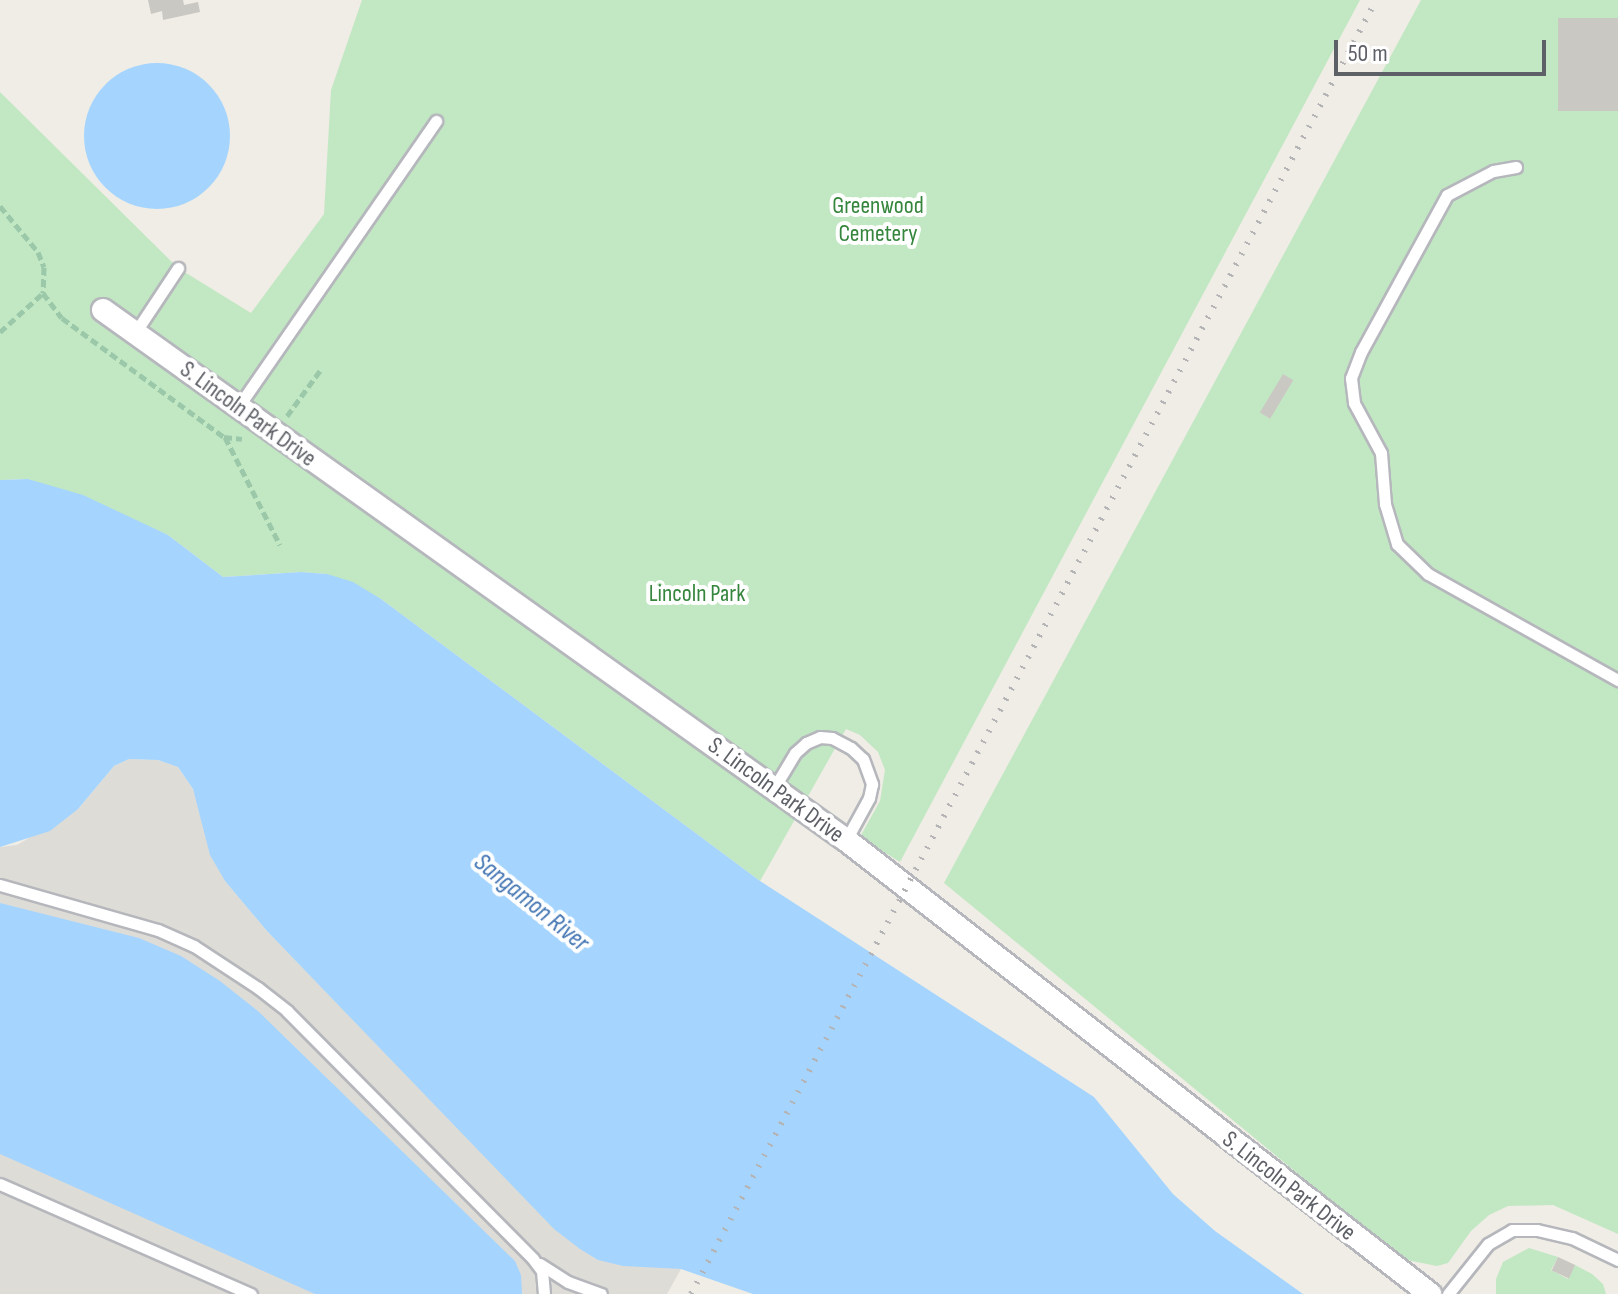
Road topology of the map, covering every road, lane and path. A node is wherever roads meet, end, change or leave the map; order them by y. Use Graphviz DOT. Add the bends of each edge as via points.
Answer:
graph roads {
  1 [pos="436,121"];
  2 [pos="1516,167"];
  3 [pos="178,268"];
  4 [pos="43,293"];
  5 [pos="103,310"];
  6 [pos="0,332"];
  7 [pos="135,333"];
  8 [pos="322,368"];
  9 [pos="238,407"];
  10 [pos="274,433"];
  11 [pos="224,437"];
  12 [pos="280,545"];
  13 [pos="1618,680"];
  14 [pos="774,788"];
  15 [pos="846,840"];
  16 [pos="0,885"];
  17 [pos="0,1184"];
  18 [pos="533,1259"];
  19 [pos="1618,1260"];
  20 [pos="251,1294"];
  21 [pos="544,1294"];
  22 [pos="601,1294"];
  23 [pos="1430,1294"];
  24 [pos="1448,1294"];
  1 -- 9 [label="lane"];
  2 -- 13 [label="lane" via="1493,171 1447,195 1361,352 1351,378 1354,403 1381,453 1385,504 1397,544 1428,574"];
  3 -- 7 [label="lane"];
  4 -- 6 [label="path"];
  5 -- 7 [label="street, S. Lincoln Park Drive"];
  7 -- 9 [label="street, S. Lincoln Park Drive"];
  8 -- 10 [label="path"];
  9 -- 10 [label="street, S. Lincoln Park Drive"];
  10 -- 14 [label="street, S. Lincoln Park Drive"];
  11 -- 12 [label="path"];
  14 -- 15 [label="street, S. Lincoln Park Drive"];
  14 -- 15 [label="lane" via="806,743 832,738 851,748 863,759 872,784"];
  15 -- 23 [label="street, S. Lincoln Park Drive"];
  16 -- 18 [label="lane" via="158,930 227,965 287,1011"];
  17 -- 20 [label="lane"];
  18 -- 21 [label="lane" via="542,1271"];
  18 -- 22 [label="lane" via="568,1282"];
  19 -- 24 [label="lane" via="1572,1238 1512,1230 1488,1244"];
}
